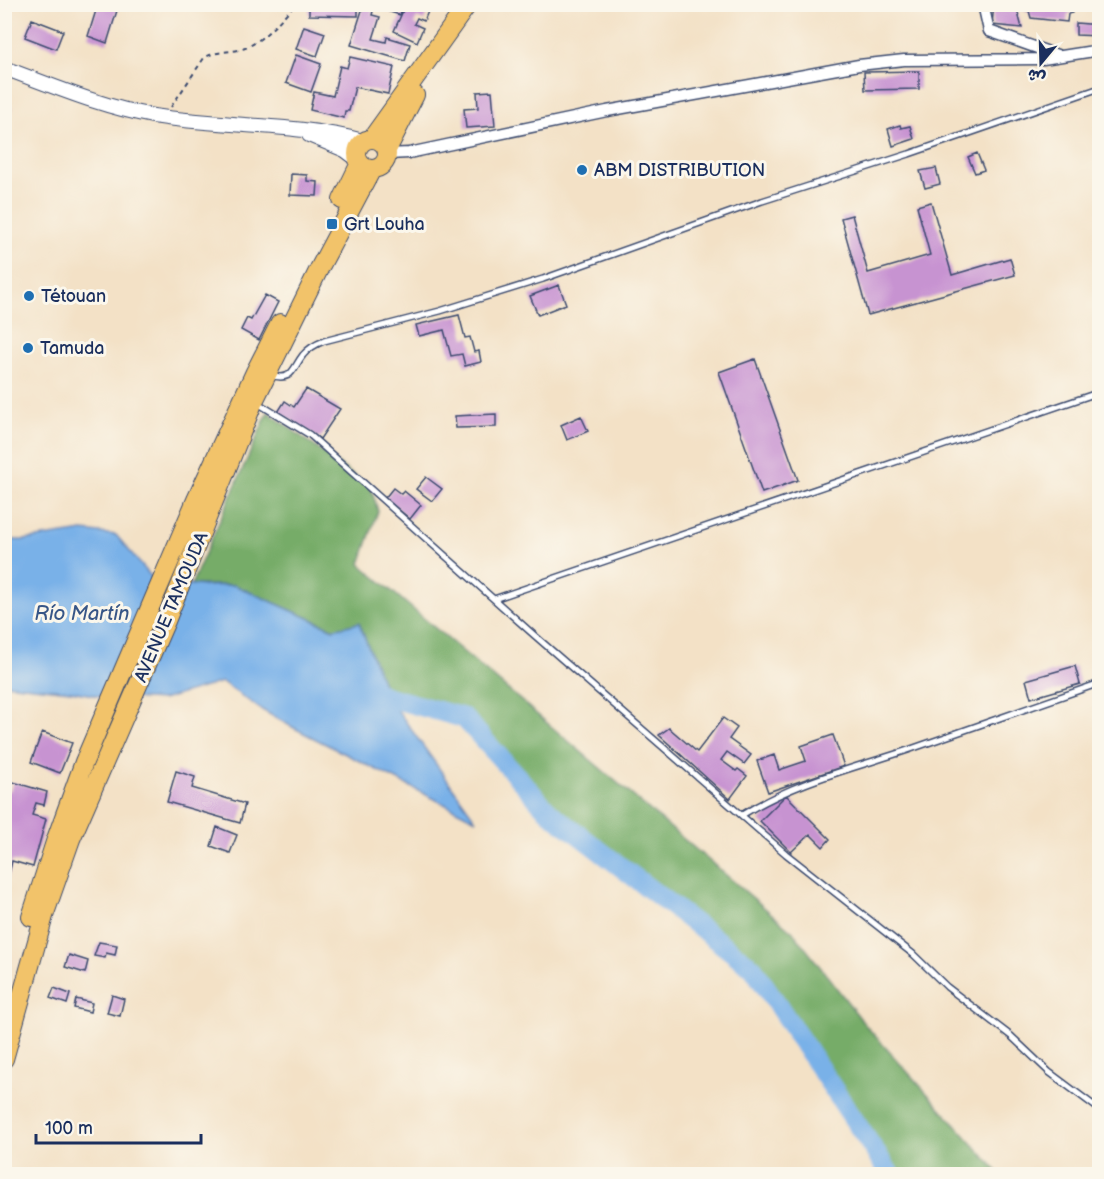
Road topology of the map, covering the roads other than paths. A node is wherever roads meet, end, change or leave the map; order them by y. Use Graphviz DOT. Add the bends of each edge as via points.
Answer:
graph roads {
  1 [pos="468,4"];
  2 [pos="983,4"];
  3 [pos="1100,50"];
  4 [pos="1060,56"];
  5 [pos="4,68"];
  6 [pos="1100,87"];
  7 [pos="376,154"];
  8 [pos="268,374"];
  9 [pos="1100,392"];
  10 [pos="255,401"];
  11 [pos="195,526"];
  12 [pos="494,600"];
  13 [pos="1100,683"];
  14 [pos="742,815"];
  15 [pos="4,1016"];
  16 [pos="4,1059"];
  17 [pos="1100,1110"];
  1 -- 7 [label="highway, AVENUE TAMOUDA"];
  2 -- 4 [label="street" via="989,32"];
  3 -- 4 [label="street"];
  4 -- 7 [label="street" via="859,64"];
  5 -- 7 [label="street" via="138,113 293,128 345,150"];
  6 -- 8 [label="lane" via="543,279 324,342 307,351 291,374 282,378"];
  7 -- 8 [label="highway, AVENUE TAMOUDA"];
  7 -- 11 [label="highway, AVENUE TAMOUDA" via="251,380"];
  8 -- 10 [label="highway, AVENUE TAMOUDA"];
  9 -- 12 [label="lane"];
  10 -- 11 [label="highway, AVENUE TAMOUDA"];
  10 -- 12 [label="lane" via="310,435"];
  11 -- 15 [label="highway, AVENUE TAMOUDA" via="84,762 39,889"];
  11 -- 16 [label="highway, AVENUE TAMOUDA" via="132,702 71,839"];
  12 -- 14 [label="lane"];
  13 -- 14 [label="lane" via="806,782"];
  14 -- 17 [label="lane"];
}
